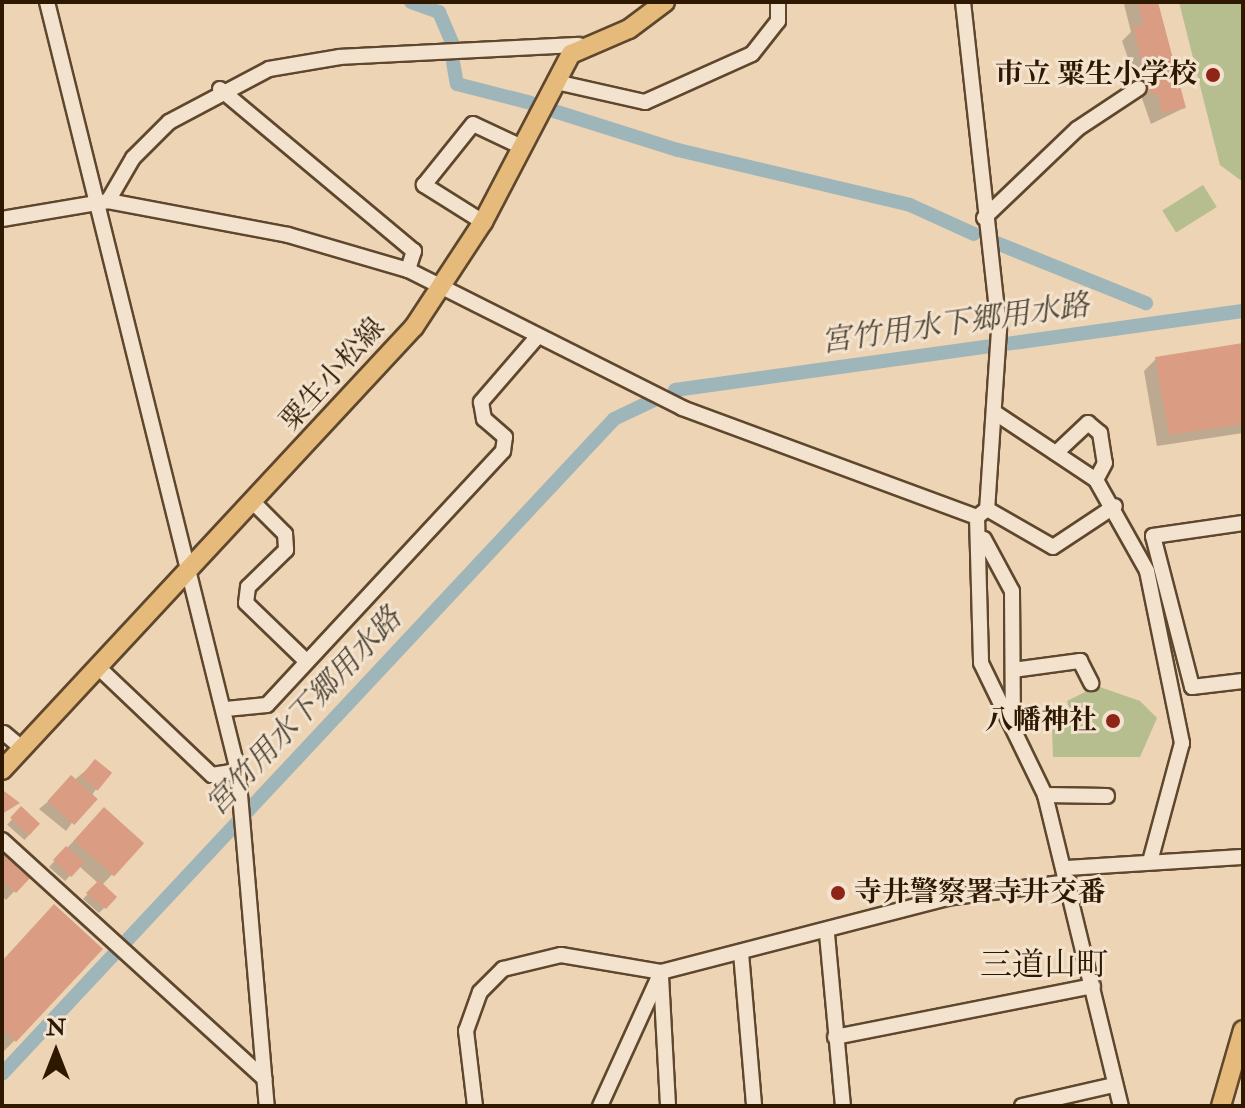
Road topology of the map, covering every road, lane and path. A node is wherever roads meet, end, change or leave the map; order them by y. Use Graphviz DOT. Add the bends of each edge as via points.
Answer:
graph roads {
  1 [pos="47,2"];
  2 [pos="665,2"];
  3 [pos="778,2"];
  4 [pos="963,2"];
  5 [pos="579,45"];
  6 [pos="556,82"];
  7 [pos="1139,88"];
  8 [pos="220,89"];
  9 [pos="524,148"];
  10 [pos="101,203"];
  11 [pos="984,218"];
  12 [pos="2,219"];
  13 [pos="483,222"];
  14 [pos="408,270"];
  15 [pos="443,287"];
  16 [pos="538,336"];
  17 [pos="997,414"];
  18 [pos="1056,453"];
  19 [pos="1096,480"];
  20 [pos="254,503"];
  21 [pos="1115,506"];
  22 [pos="982,513"];
  23 [pos="1243,523"];
  24 [pos="982,535"];
  25 [pos="188,572"];
  26 [pos="306,661"];
  27 [pos="98,667"];
  28 [pos="1013,670"];
  29 [pos="1243,681"];
  30 [pos="1091,683"];
  31 [pos="226,709"];
  32 [pos="1013,728"];
  33 [pos="4,733"];
  34 [pos="22,748"];
  35 [pos="2,770"];
  36 [pos="238,771"];
  37 [pos="1045,795"];
  38 [pos="1107,796"];
  39 [pos="2,840"];
  40 [pos="1243,857"];
  41 [pos="1151,858"];
  42 [pos="1068,875"];
  43 [pos="827,934"];
  44 [pos="741,953"];
  45 [pos="661,972"];
  46 [pos="1093,986"];
  47 [pos="1243,1030"];
  48 [pos="835,1037"];
  49 [pos="265,1079"];
  50 [pos="1114,1085"];
  51 [pos="267,1106"];
  52 [pos="475,1106"];
  53 [pos="600,1106"];
  54 [pos="668,1106"];
  55 [pos="754,1106"];
  56 [pos="843,1106"];
  57 [pos="1022,1106"];
  58 [pos="1121,1106"];
  59 [pos="1221,1106"];
  1 -- 10 [label="street"];
  2 -- 5 [label="main road" via="629,29"];
  3 -- 6 [label="street" via="778,21 752,54 645,102"];
  4 -- 11 [label="street"];
  5 -- 6 [label="main road, 粟生小松線"];
  5 -- 8 [label="street" via="304,61"];
  6 -- 9 [label="main road, 粟生小松線"];
  7 -- 11 [label="street" via="1077,129"];
  8 -- 10 [label="street" via="142,149"];
  8 -- 14 [label="street" via="414,251"];
  9 -- 13 [label="main road, 粟生小松線"];
  9 -- 13 [label="street" via="473,124 424,185"];
  10 -- 12 [label="street"];
  10 -- 14 [label="street" via="288,235"];
  10 -- 25 [label="street"];
  11 -- 17 [label="street" via="999,330"];
  13 -- 15 [label="main road, 粟生小松線"];
  14 -- 15 [label="street"];
  15 -- 16 [label="street"];
  15 -- 20 [label="main road, 粟生小松線" via="375,373"];
  16 -- 22 [label="street" via="682,408"];
  16 -- 26 [label="street" via="481,402 484,419 505,437 503,451"];
  17 -- 18 [label="street"];
  17 -- 22 [label="street"];
  18 -- 19 [label="street"];
  18 -- 19 [label="street" via="1088,423 1100,433 1105,463"];
  19 -- 21 [label="street"];
  20 -- 25 [label="main road, 粟生小松線"];
  20 -- 26 [label="street" via="285,534 286,550 248,587 246,603"];
  21 -- 22 [label="street" via="1053,547"];
  21 -- 41 [label="street" via="1147,571 1182,743"];
  22 -- 24 [label="street"];
  23 -- 29 [label="street" via="1153,536 1192,687"];
  24 -- 28 [label="street" via="1012,591"];
  24 -- 32 [label="street" via="981,663"];
  25 -- 27 [label="main road, 粟生小松線"];
  25 -- 31 [label="street"];
  26 -- 31 [label="street" via="267,705"];
  27 -- 34 [label="main road, 粟生小松線"];
  27 -- 36 [label="street" via="212,775"];
  28 -- 30 [label="street" via="1080,661"];
  28 -- 32 [label="street"];
  31 -- 36 [label="street"];
  32 -- 37 [label="street"];
  33 -- 34 [label="street"];
  34 -- 35 [label="main road, 粟生小松線"];
  36 -- 49 [label="street"];
  37 -- 38 [label="street"];
  37 -- 42 [label="street"];
  39 -- 49 [label="street"];
  40 -- 41 [label="street"];
  41 -- 42 [label="street"];
  42 -- 43 [label="street" via="947,898"];
  42 -- 46 [label="street"];
  43 -- 44 [label="street"];
  43 -- 48 [label="street"];
  44 -- 45 [label="street"];
  44 -- 55 [label="street"];
  45 -- 52 [label="street" via="561,955 503,969 480,992 466,1031"];
  45 -- 53 [label="street"];
  45 -- 54 [label="street"];
  46 -- 48 [label="street"];
  46 -- 50 [label="street"];
  47 -- 59 [label="main road"];
  48 -- 56 [label="street"];
  49 -- 51 [label="street"];
  50 -- 57 [label="street"];
  50 -- 58 [label="street"];
}
